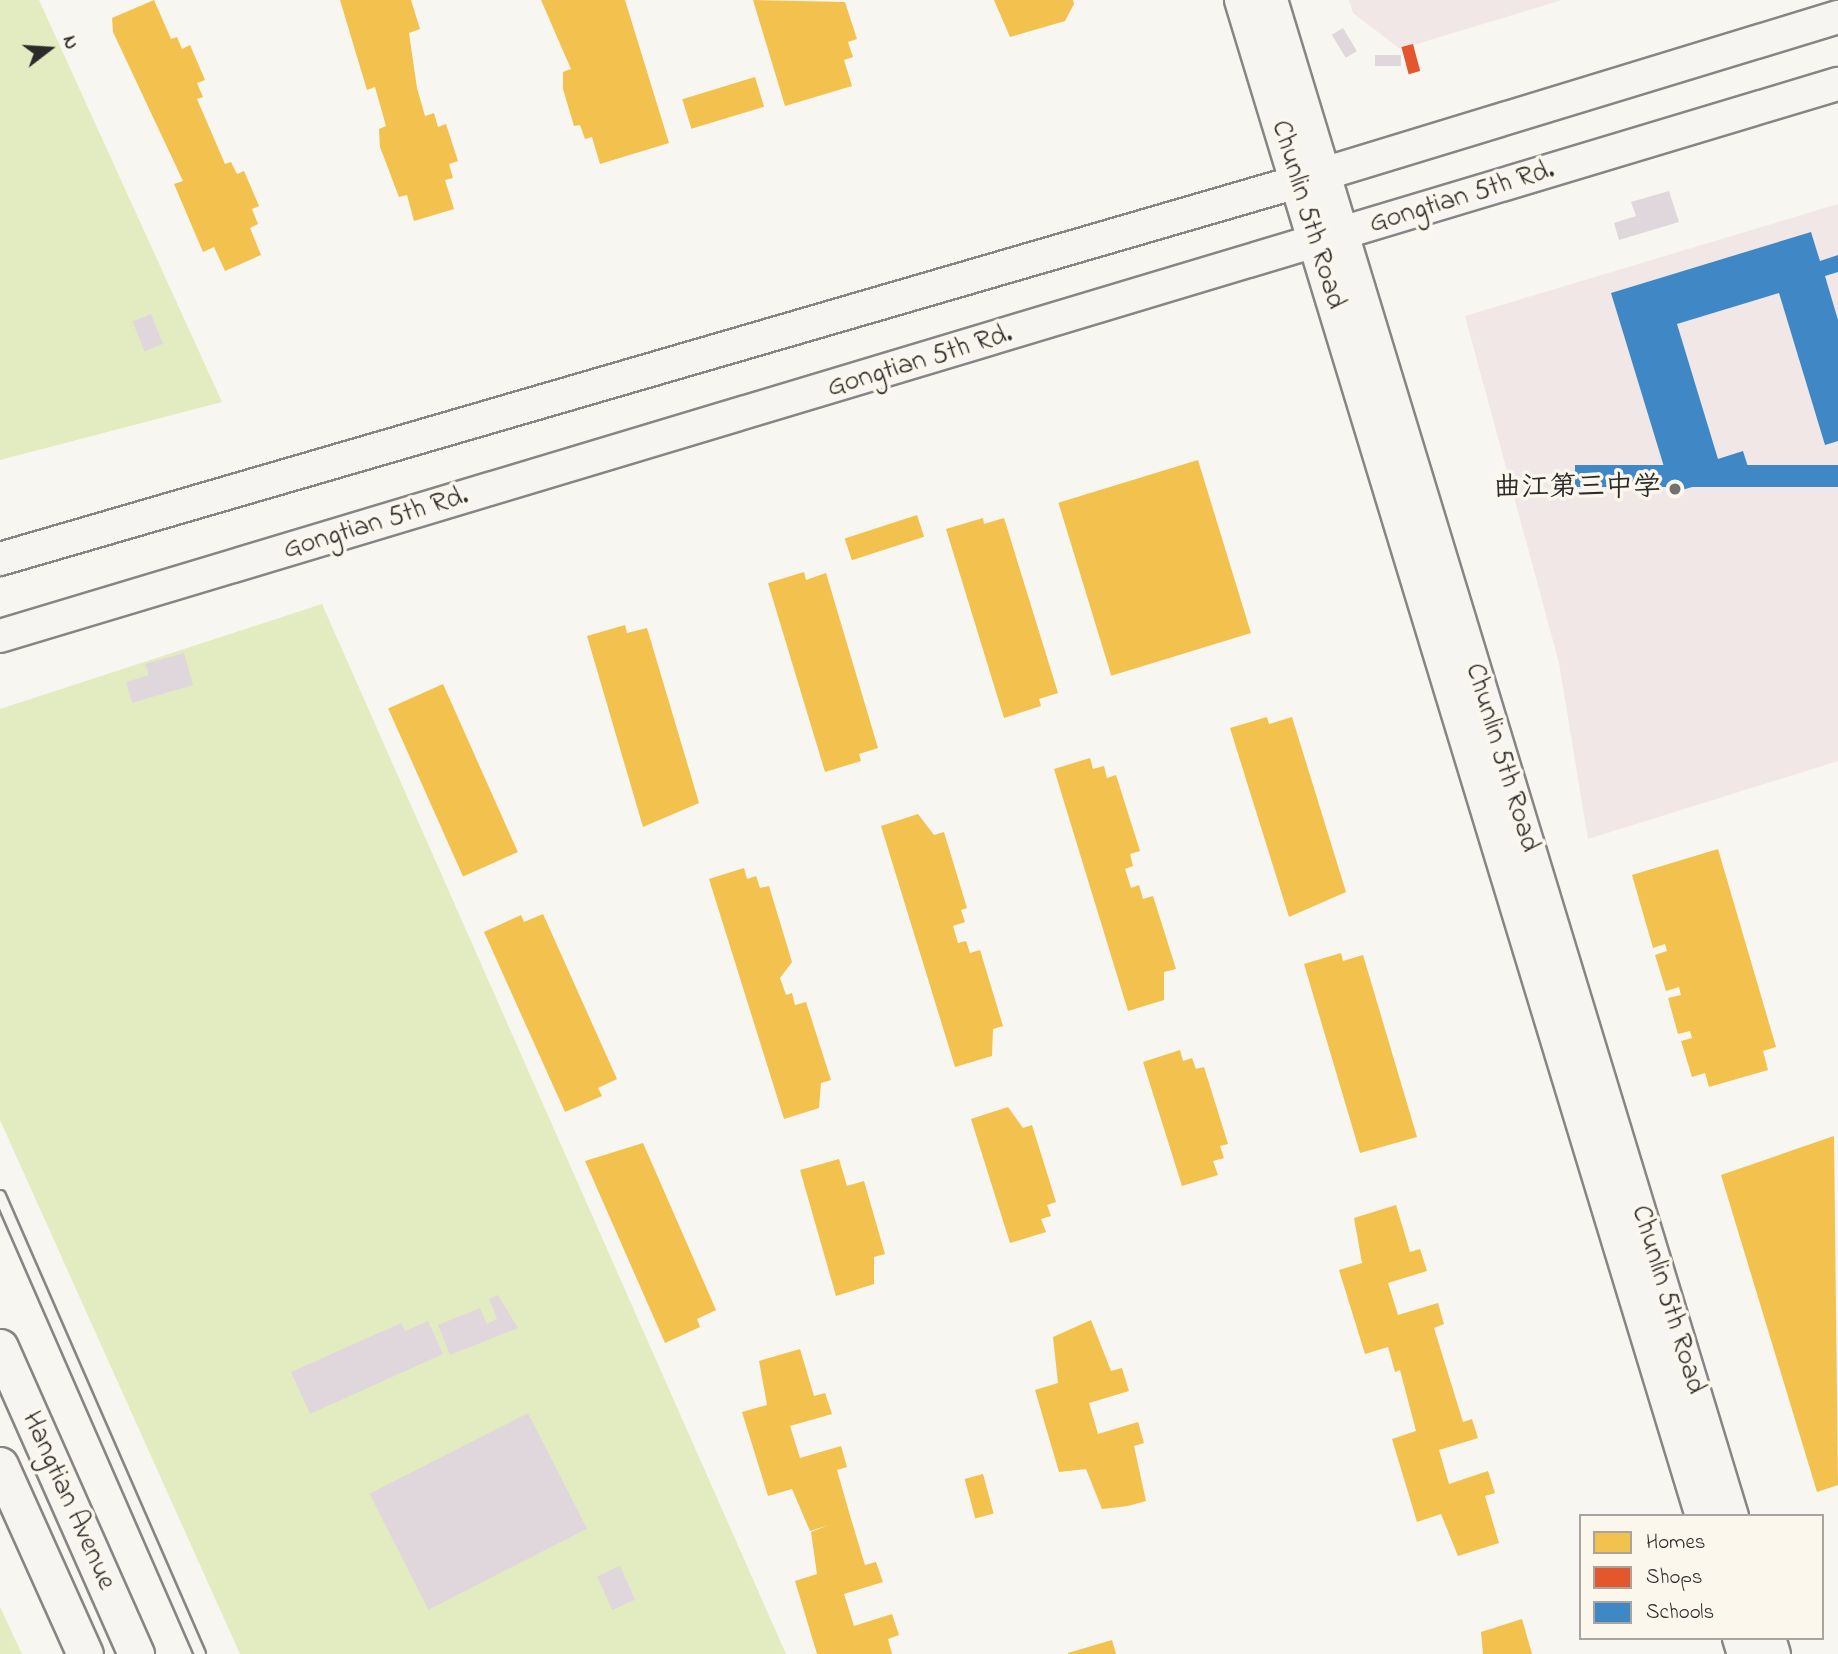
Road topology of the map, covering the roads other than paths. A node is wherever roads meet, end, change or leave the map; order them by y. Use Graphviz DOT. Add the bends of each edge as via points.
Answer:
graph roads {
  1 [pos="1241,0"];
  2 [pos="1271,0"];
  3 [pos="1838,17"];
  4 [pos="1838,84"];
  5 [pos="1310,178"];
  6 [pos="1329,239"];
  7 [pos="0,559"];
  8 [pos="0,636"];
  9 [pos="0,1196"];
  10 [pos="0,1347"];
  11 [pos="0,1465"];
  12 [pos="1701,1514"];
  13 [pos="1731,1514"];
  14 [pos="85,1654"];
  15 [pos="136,1654"];
  16 [pos="200,1654"];
  1 -- 5 [label="main road, Chunlin 5th Road"];
  2 -- 5 [label="main road, Chunlin 5th Road"];
  3 -- 5 [label="main road"];
  4 -- 6 [label="main road, Gongtian 5th Rd."];
  5 -- 6 [label="main road, Chunlin 5th Road"];
  5 -- 7 [label="main road"];
  6 -- 8 [label="main road, Gongtian 5th Rd."];
  6 -- 12 [label="main road, Chunlin 5th Road"];
  6 -- 13 [label="main road, Chunlin 5th Road"];
  9 -- 16 [label="lane"];
  10 -- 15 [label="main road, Hangtian Avenue"];
  11 -- 14 [label="main road, Hangtian Avenue"];
}
